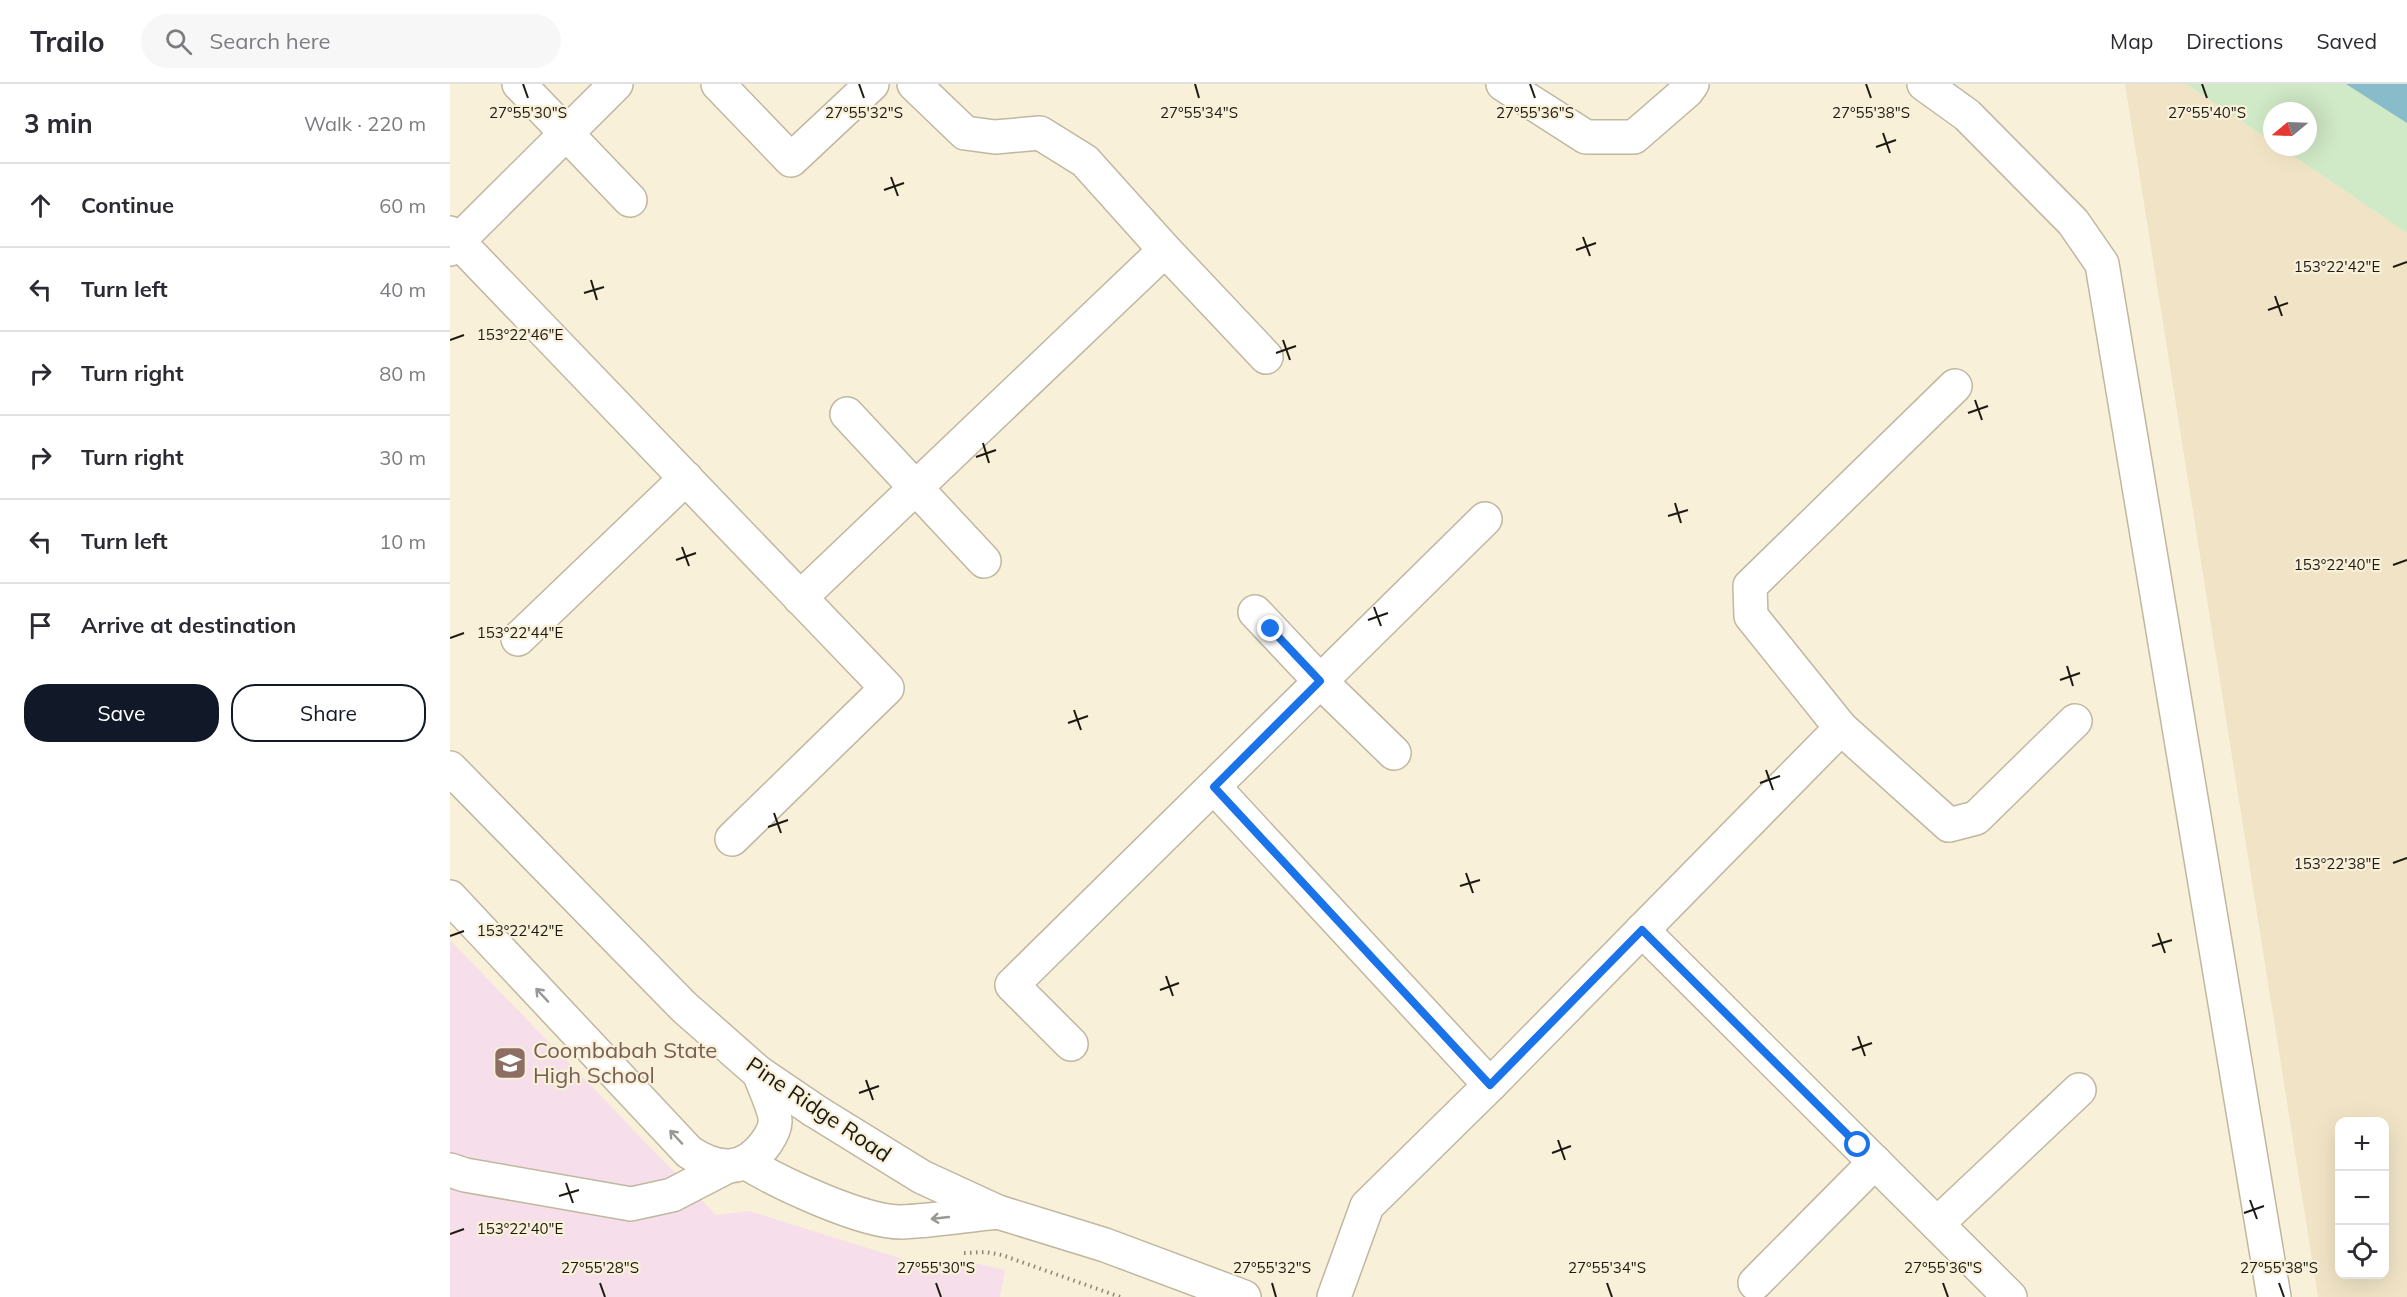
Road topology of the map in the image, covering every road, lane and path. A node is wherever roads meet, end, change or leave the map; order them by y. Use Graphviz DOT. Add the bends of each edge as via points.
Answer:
graph roads {
  1 [pos="519,84"];
  2 [pos="616,84"];
  3 [pos="718,84"];
  4 [pos="872,84"];
  5 [pos="914,84"];
  6 [pos="1503,84"];
  7 [pos="1692,84"];
  8 [pos="1924,84"];
  9 [pos="565,134"];
  10 [pos="630,200"];
  11 [pos="453,241"];
  12 [pos="1165,250"];
  13 [pos="1266,357"];
  14 [pos="1955,386"];
  15 [pos="847,414"];
  16 [pos="686,478"];
  17 [pos="915,488"];
  18 [pos="1485,519"];
  19 [pos="984,561"];
  20 [pos="800,598"];
  21 [pos="1255,612"];
  22 [pos="518,639"];
  23 [pos="1320,681"];
  24 [pos="2075,720"];
  25 [pos="1841,728"];
  26 [pos="1394,753"];
  27 [pos="450,768"];
  28 [pos="1214,787"];
  29 [pos="732,839"];
  30 [pos="450,897"];
  31 [pos="1642,930"];
  32 [pos="1071,1044"];
  33 [pos="759,1073"];
  34 [pos="1490,1085"];
  35 [pos="2079,1090"];
  36 [pos="1875,1162"];
  37 [pos="736,1165"];
  38 [pos="450,1170"];
  39 [pos="998,1212"];
  40 [pos="1937,1224"];
  41 [pos="1755,1283"];
  42 [pos="1244,1297"];
  43 [pos="1334,1297"];
  44 [pos="2010,1297"];
  45 [pos="2274,1297"];
  1 -- 9 [label="street"];
  2 -- 9 [label="street"];
  3 -- 4 [label="street" via="791,160"];
  5 -- 12 [label="street" via="965,133 995,138 1040,133 1085,161"];
  6 -- 7 [label="street" via="1586,137 1634,137"];
  8 -- 45 [label="street" via="1967,115 2057,205 2102,264"];
  9 -- 10 [label="street"];
  9 -- 11 [label="street"];
  11 -- 16 [label="street"];
  12 -- 13 [label="street"];
  12 -- 17 [label="street"];
  14 -- 25 [label="street" via="1750,586 1750,616"];
  15 -- 17 [label="street"];
  16 -- 20 [label="street"];
  16 -- 22 [label="street"];
  17 -- 19 [label="street"];
  17 -- 20 [label="street"];
  18 -- 23 [label="street"];
  20 -- 29 [label="street" via="887,688"];
  21 -- 23 [label="street"];
  23 -- 26 [label="street"];
  23 -- 28 [label="street"];
  24 -- 25 [label="street" via="1976,818 1949,825"];
  25 -- 31 [label="street"];
  27 -- 33 [label="street, Pine Ridge Road" via="684,1006"];
  28 -- 32 [label="street" via="1012,985"];
  28 -- 34 [label="street"];
  37 -- 30 [label="street, one-way" via="706,1162 689,1152"];
  31 -- 34 [label="street"];
  31 -- 36 [label="street"];
  33 -- 37 [label="street" via="776,1121 762,1149"];
  33 -- 39 [label="street, Pine Ridge Road" via="922,1177"];
  34 -- 43 [label="street" via="1367,1206"];
  35 -- 40 [label="street"];
  36 -- 40 [label="street"];
  36 -- 41 [label="street"];
  37 -- 38 [label="street" via="672,1195 632,1204"];
  39 -- 37 [label="street, one-way" via="898,1222 873,1218"];
  39 -- 42 [label="street, Pine Ridge Road" via="1105,1245"];
  40 -- 44 [label="street"];
}
